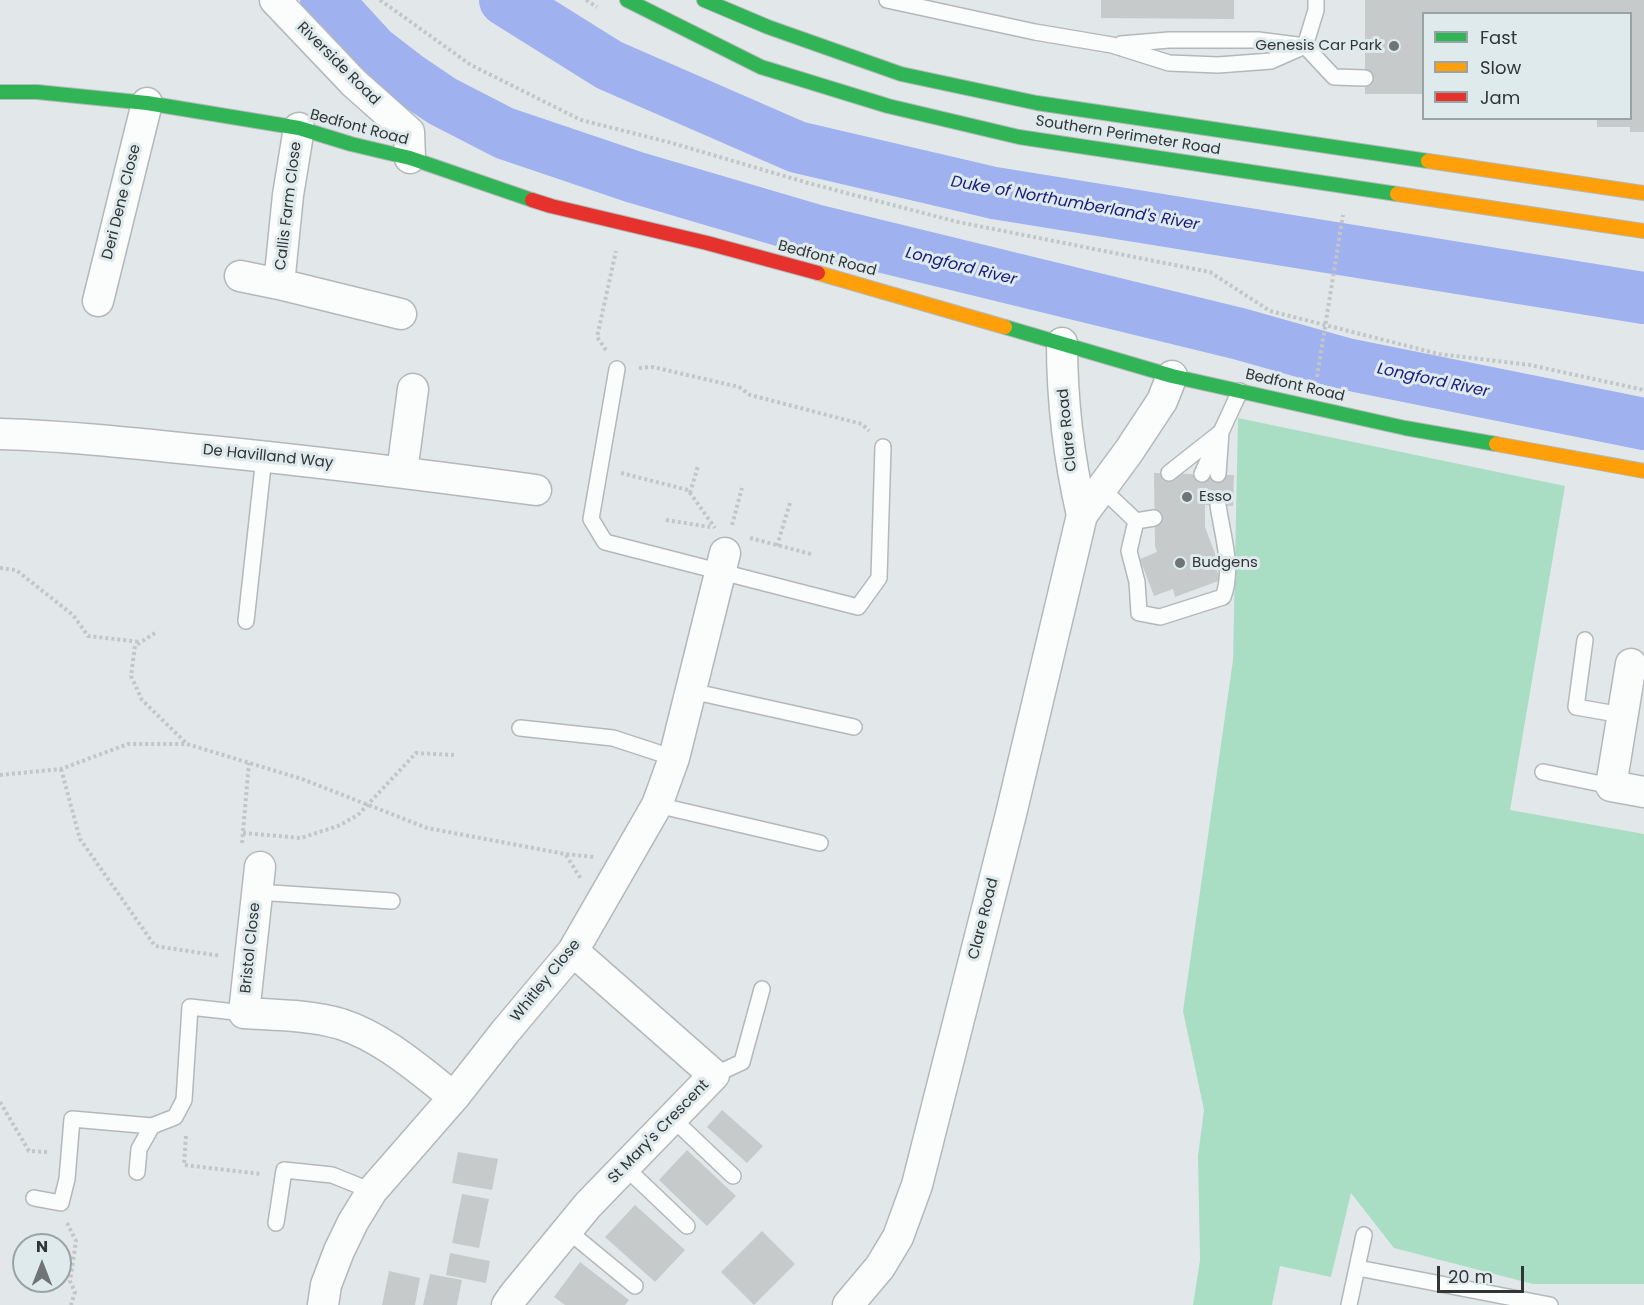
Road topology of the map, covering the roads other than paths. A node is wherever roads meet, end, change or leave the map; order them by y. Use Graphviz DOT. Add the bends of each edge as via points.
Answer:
graph roads {
  1 [pos="276,0"];
  2 [pos="627,0"];
  3 [pos="704,0"];
  4 [pos="887,0"];
  5 [pos="1316,0"];
  6 [pos="1112,45"];
  7 [pos="1305,46"];
  8 [pos="1365,78"];
  9 [pos="0,92"];
  10 [pos="147,103"];
  11 [pos="299,128"];
  12 [pos="410,158"];
  13 [pos="1644,194"];
  14 [pos="1644,231"];
  15 [pos="240,276"];
  16 [pos="279,284"];
  17 [pos="98,301"];
  18 [pos="401,314"];
  19 [pos="1062,343"];
  20 [pos="618,369"];
  21 [pos="1172,376"];
  22 [pos="413,389"];
  23 [pos="1240,391"];
  24 [pos="1221,432"];
  25 [pos="0,434"];
  26 [pos="883,447"];
  27 [pos="264,456"];
  28 [pos="1071,469"];
  29 [pos="1644,471"];
  30 [pos="402,472"];
  31 [pos="1169,472"];
  32 [pos="1185,473"];
  33 [pos="1202,474"];
  34 [pos="1218,474"];
  35 [pos="1101,487"];
  36 [pos="536,490"];
  37 [pos="1218,505"];
  38 [pos="1082,515"];
  39 [pos="1154,518"];
  40 [pos="1136,521"];
  41 [pos="723,546"];
  42 [pos="246,621"];
  43 [pos="1585,640"];
  44 [pos="1631,664"];
  45 [pos="691,691"];
  46 [pos="1622,715"];
  47 [pos="854,727"];
  48 [pos="520,728"];
  49 [pos="674,758"];
  50 [pos="1543,772"];
  51 [pos="1611,786"];
  52 [pos="1644,792"];
  53 [pos="657,805"];
  54 [pos="820,843"];
  55 [pos="258,878"];
  56 [pos="392,901"];
  57 [pos="573,951"];
  58 [pos="762,989"];
  59 [pos="244,1013"];
  60 [pos="714,1075"];
  61 [pos="454,1097"];
  62 [pos="672,1118"];
  63 [pos="152,1126"];
  64 [pos="625,1167"];
  65 [pos="137,1172"];
  66 [pos="733,1176"];
  67 [pos="372,1191"];
  68 [pos="34,1198"];
  69 [pos="276,1223"];
  70 [pos="687,1226"];
  71 [pos="567,1230"];
  72 [pos="1364,1235"];
  73 [pos="1358,1268"];
  74 [pos="634,1286"];
  75 [pos="517,1302"];
  76 [pos="323,1305"];
  77 [pos="848,1305"];
  78 [pos="1349,1305"];
  79 [pos="1550,1305"];
  1 -- 12 [label="street, Riverside Road" via="354,83 409,132"];
  2 -- 14 [label="street, Southern Perimeter Road" via="761,67 888,106 1019,137"];
  3 -- 13 [label="street, Southern Perimeter Road" via="901,74 1026,100"];
  4 -- 6 [label="lane"];
  5 -- 7 [label="lane"];
  6 -- 7 [label="lane" via="1169,40 1258,40"];
  6 -- 7 [label="lane" via="1169,63 1218,65 1271,61"];
  7 -- 8 [label="lane" via="1334,77"];
  9 -- 10 [label="street, Bedfont Road"];
  10 -- 11 [label="street, Bedfont Road"];
  10 -- 17 [label="street, Deri Dene Close"];
  11 -- 12 [label="street, Bedfont Road"];
  11 -- 16 [label="street, Callis Farm Close"];
  12 -- 19 [label="street, Bedfont Road" via="551,206 834,277"];
  15 -- 16 [label="street, Callis Farm Close"];
  16 -- 18 [label="street, Callis Farm Close"];
  19 -- 21 [label="street, Bedfont Road"];
  19 -- 28 [label="street, Clare Road"];
  20 -- 41 [label="lane" via="591,519 605,542"];
  21 -- 23 [label="street, Bedfont Road"];
  21 -- 35 [label="street, Clare Road" via="1162,400"];
  22 -- 30 [label="street"];
  23 -- 24 [label="lane"];
  23 -- 29 [label="street, Bedfont Road" via="1405,428"];
  24 -- 31 [label="lane"];
  24 -- 32 [label="lane"];
  24 -- 33 [label="lane"];
  24 -- 34 [label="lane"];
  25 -- 27 [label="street, De Havilland Way"];
  26 -- 41 [label="lane" via="879,578 858,607"];
  27 -- 30 [label="street, De Havilland Way"];
  27 -- 42 [label="lane"];
  28 -- 35 [label="lane"];
  28 -- 38 [label="street, Clare Road"];
  30 -- 36 [label="street, De Havilland Way"];
  35 -- 38 [label="street, Clare Road"];
  35 -- 40 [label="lane"];
  37 -- 40 [label="lane" via="1227,586 1222,597 1160,617 1139,613 1129,551"];
  38 -- 77 [label="street, Clare Road" via="917,1185 898,1237 880,1267"];
  39 -- 40 [label="lane"];
  41 -- 45 [label="street, Whitley Close"];
  43 -- 46 [label="lane" via="1576,707"];
  44 -- 46 [label="street"];
  45 -- 47 [label="lane"];
  45 -- 49 [label="street, Whitley Close"];
  46 -- 51 [label="street"];
  48 -- 49 [label="lane" via="613,738"];
  49 -- 53 [label="street, Whitley Close"];
  50 -- 51 [label="lane"];
  51 -- 52 [label="street"];
  53 -- 54 [label="lane"];
  53 -- 57 [label="street, Whitley Close"];
  55 -- 56 [label="lane"];
  55 -- 59 [label="street, Bristol Close"];
  57 -- 60 [label="street, St Mary's Crescent"];
  57 -- 61 [label="street, Whitley Close"];
  58 -- 60 [label="lane" via="742,1062"];
  59 -- 61 [label="street, Bristol Close" via="341,1024 375,1039"];
  59 -- 63 [label="lane" via="190,1007 184,1100 175,1118"];
  60 -- 62 [label="street, St Mary's Crescent"];
  61 -- 67 [label="street, Whitley Close"];
  62 -- 64 [label="street, St Mary's Crescent"];
  62 -- 66 [label="lane"];
  63 -- 65 [label="lane" via="139,1149"];
  63 -- 68 [label="lane" via="72,1119 68,1179 61,1203"];
  64 -- 70 [label="lane"];
  64 -- 71 [label="street, St Mary's Crescent"];
  67 -- 69 [label="lane" via="332,1175 284,1170"];
  67 -- 76 [label="street, Whitley Close" via="339,1251"];
  71 -- 74 [label="lane"];
  71 -- 75 [label="street, St Mary's Crescent"];
  72 -- 73 [label="lane"];
  73 -- 78 [label="lane"];
  73 -- 79 [label="lane"];
}
